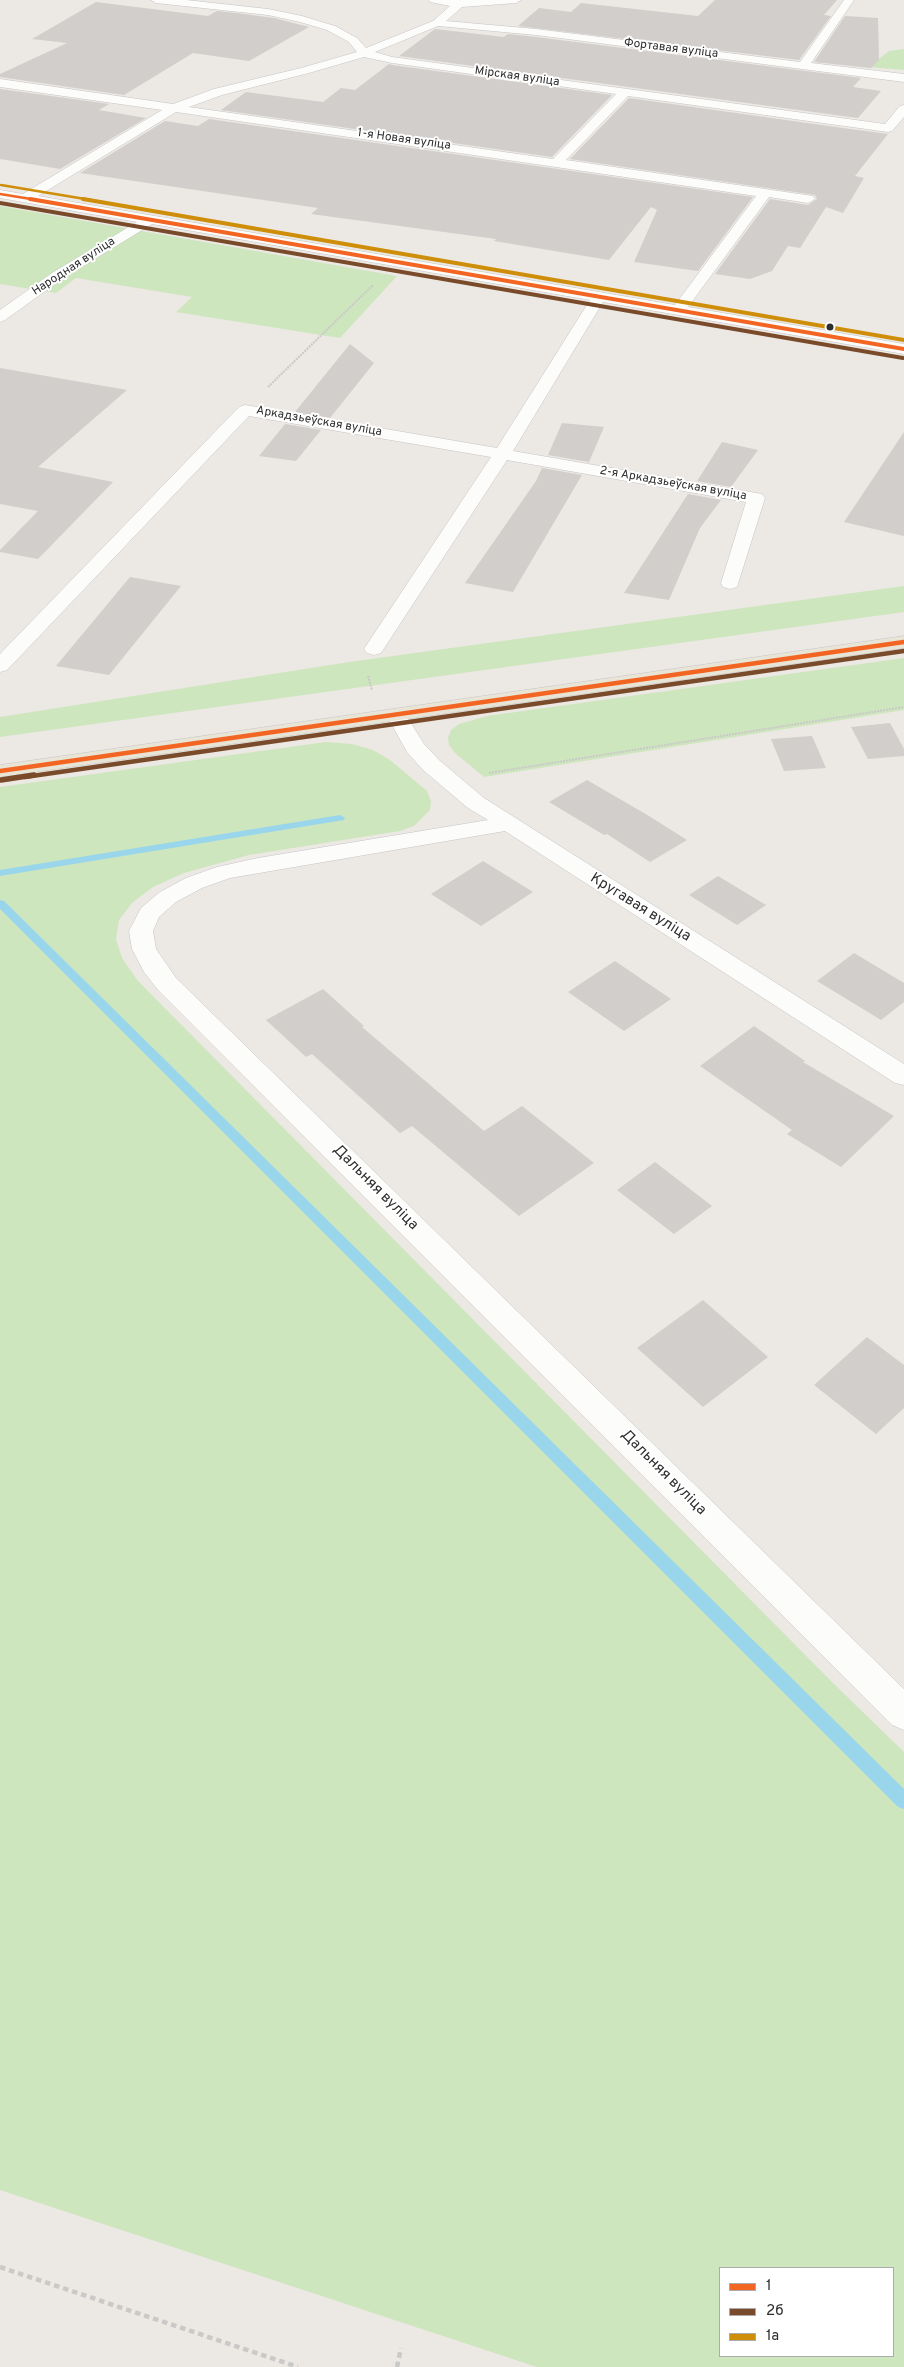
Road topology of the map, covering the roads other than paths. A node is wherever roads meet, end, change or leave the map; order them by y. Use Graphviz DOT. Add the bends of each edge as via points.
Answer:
graph roads {
  1 [pos="156,0"];
  2 [pos="434,0"];
  3 [pos="516,0"];
  4 [pos="848,0"];
  5 [pos="283,4"];
  6 [pos="459,4"];
  7 [pos="268,12"];
  8 [pos="437,23"];
  9 [pos="364,53"];
  10 [pos="803,66"];
  11 [pos="904,78"];
  12 [pos="0,83"];
  13 [pos="625,92"];
  14 [pos="174,108"];
  15 [pos="904,109"];
  16 [pos="557,162"];
  17 [pos="766,192"];
  18 [pos="0,194"];
  19 [pos="26,198"];
  20 [pos="808,199"];
  21 [pos="149,220"];
  22 [pos="598,298"];
  23 [pos="678,311"];
  24 [pos="0,317"];
  25 [pos="904,349"];
  26 [pos="502,454"];
  27 [pos="730,583"];
  28 [pos="904,642"];
  29 [pos="374,649"];
  30 [pos="0,666"];
  31 [pos="397,716"];
  32 [pos="0,771"];
  33 [pos="507,824"];
  34 [pos="904,1076"];
  35 [pos="904,1713"];
  1 -- 7 [label="street, Мірская вуліца"];
  2 -- 6 [label="street"];
  3 -- 6 [label="street"];
  4 -- 10 [label="street"];
  5 -- 7 [label="street"];
  6 -- 8 [label="street"];
  7 -- 9 [label="street, Мірская вуліца" via="331,28 353,40"];
  8 -- 9 [label="street"];
  8 -- 10 [label="street, Фортавая вуліца" via="536,32"];
  9 -- 13 [label="street, Мірская вуліца" via="392,60"];
  9 -- 14 [label="street" via="218,92"];
  10 -- 11 [label="street, Фортавая вуліца"];
  12 -- 14 [label="street, 1-я Новая вуліца"];
  13 -- 15 [label="street, Мірская вуліца" via="888,128"];
  13 -- 16 [label="street"];
  14 -- 16 [label="street, 1-я Новая вуліца"];
  14 -- 19 [label="street"];
  16 -- 17 [label="street, 1-я Новая вуліца"];
  17 -- 20 [label="street, 1-я Новая вуліца"];
  17 -- 23 [label="street"];
  18 -- 19 [label="street"];
  19 -- 21 [label="street"];
  21 -- 22 [label="street"];
  21 -- 24 [label="street, Народная вуліца" via="57,276"];
  22 -- 23 [label="street"];
  22 -- 26 [label="street"];
  23 -- 25 [label="street"];
  26 -- 27 [label="street, 2-я Аркадзьеўская вуліца" via="756,498"];
  26 -- 29 [label="street"];
  26 -- 30 [label="street, Аркадзьеўская вуліца" via="245,410"];
  28 -- 31 [label="main road"];
  31 -- 32 [label="main road"];
  31 -- 33 [label="street, Кругавая вуліца" via="431,765"];
  33 -- 34 [label="street, Кругавая вуліца"];
  33 -- 35 [label="street, Дальняя вуліца" via="225,872 168,897 149,913 141,931 144,949 167,984"];
}
